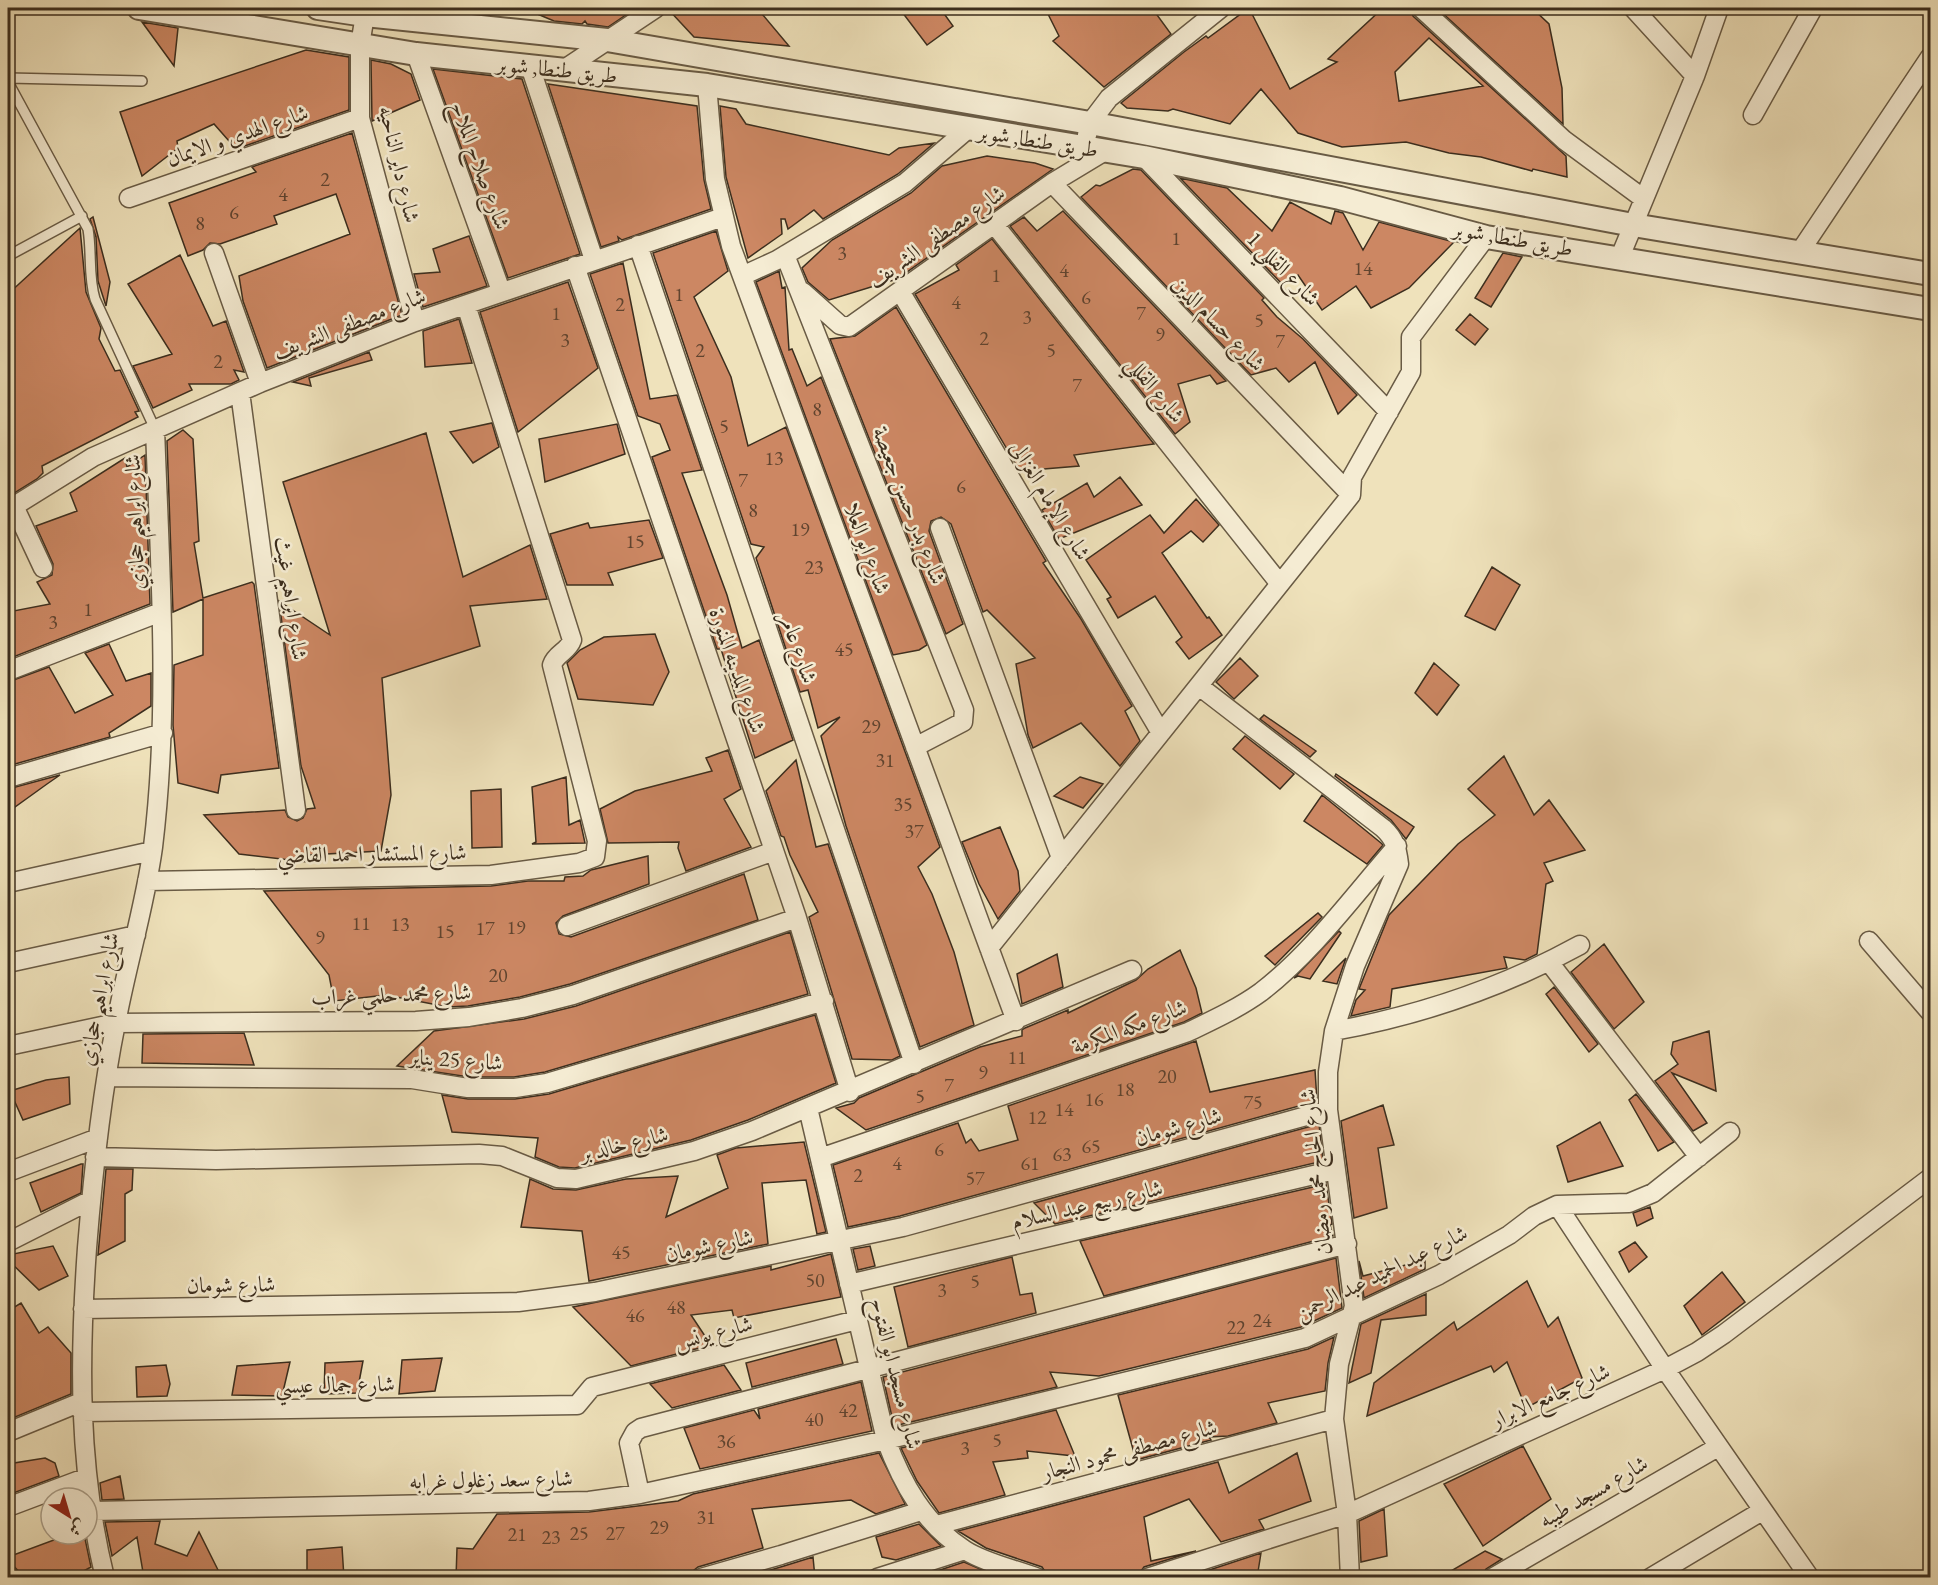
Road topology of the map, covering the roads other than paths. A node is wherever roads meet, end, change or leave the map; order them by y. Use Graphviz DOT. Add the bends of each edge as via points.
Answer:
graph roads {
  1 [pos="139,8"];
  2 [pos="318,8"];
  3 [pos="656,8"];
  4 [pos="1221,8"];
  5 [pos="1421,8"];
  6 [pos="1633,8"];
  7 [pos="1813,8"];
  8 [pos="1716,9"];
  9 [pos="365,15"];
  10 [pos="608,40"];
  11 [pos="360,45"];
  12 [pos="416,54"];
  13 [pos="1930,57"];
  14 [pos="530,66"];
  15 [pos="562,70"];
  16 [pos="1695,76"];
  17 [pos="8,80"];
  18 [pos="142,81"];
  19 [pos="707,85"];
  20 [pos="1753,115"];
  21 [pos="360,117"];
  22 [pos="1090,123"];
  23 [pos="968,129"];
  24 [pos="1095,149"];
  25 [pos="1144,157"];
  26 [pos="1052,183"];
  27 [pos="129,198"];
  28 [pos="1644,200"];
  29 [pos="82,216"];
  30 [pos="723,217"];
  31 [pos="994,224"];
  32 [pos="1633,225"];
  33 [pos="1486,237"];
  34 [pos="638,245"];
  35 [pos="214,253"];
  36 [pos="1799,253"];
  37 [pos="786,255"];
  38 [pos="8,256"];
  39 [pos="1620,257"];
  40 [pos="594,260"];
  41 [pos="575,266"];
  42 [pos="1930,274"];
  43 [pos="742,276"];
  44 [pos="799,288"];
  45 [pos="501,291"];
  46 [pos="900,291"];
  47 [pos="466,305"];
  48 [pos="1930,309"];
  49 [pos="415,322"];
  50 [pos="260,383"];
  51 [pos="240,392"];
  52 [pos="1389,412"];
  53 [pos="155,429"];
  54 [pos="1351,495"];
  55 [pos="11,508"];
  56 [pos="939,528"];
  57 [pos="43,568"];
  58 [pos="1280,584"];
  59 [pos="161,612"];
  60 [pos="8,671"];
  61 [pos="1199,686"];
  62 [pos="163,733"];
  63 [pos="1161,733"];
  64 [pos="915,747"];
  65 [pos="8,778"];
  66 [pos="296,810"];
  67 [pos="1397,846"];
  68 [pos="152,851"];
  69 [pos="774,851"];
  70 [pos="1061,858"];
  71 [pos="147,881"];
  72 [pos="8,883"];
  73 [pos="797,918"];
  74 [pos="567,926"];
  75 [pos="136,935"];
  76 [pos="1869,941"];
  77 [pos="1580,945"];
  78 [pos="989,948"];
  79 [pos="1549,962"];
  80 [pos="8,963"];
  81 [pos="1132,970"];
  82 [pos="824,1001"];
  83 [pos="1930,1012"];
  84 [pos="1016,1021"];
  85 [pos="116,1023"];
  86 [pos="1335,1031"];
  87 [pos="8,1046"];
  88 [pos="914,1064"];
  89 [pos="107,1077"];
  90 [pos="850,1092"];
  91 [pos="808,1108"];
  92 [pos="1328,1110"];
  93 [pos="1730,1132"];
  94 [pos="98,1138"];
  95 [pos="95,1157"];
  96 [pos="1699,1157"];
  97 [pos="820,1158"];
  98 [pos="1335,1170"];
  99 [pos="8,1172"];
  100 [pos="1930,1178"];
  101 [pos="91,1200"];
  102 [pos="1557,1205"];
  103 [pos="8,1242"];
  104 [pos="839,1242"];
  105 [pos="1347,1244"];
  106 [pos="849,1284"];
  107 [pos="83,1309"];
  108 [pos="1352,1317"];
  109 [pos="857,1320"];
  110 [pos="869,1368"];
  111 [pos="1665,1369"];
  112 [pos="585,1397"];
  113 [pos="82,1407"];
  114 [pos="1334,1419"];
  115 [pos="8,1432"];
  116 [pos="886,1440"];
  117 [pos="1718,1446"];
  118 [pos="85,1478"];
  119 [pos="87,1486"];
  120 [pos="640,1494"];
  121 [pos="8,1507"];
  122 [pos="921,1510"];
  123 [pos="99,1511"];
  124 [pos="1762,1511"];
  125 [pos="1347,1514"];
  126 [pos="937,1526"];
  127 [pos="99,1546"];
  128 [pos="965,1550"];
  129 [pos="105,1578"];
  130 [pos="701,1578"];
  131 [pos="877,1578"];
  132 [pos="1038,1578"];
  133 [pos="1148,1578"];
  134 [pos="1350,1578"];
  135 [pos="1492,1578"];
  136 [pos="1650,1578"];
  137 [pos="1810,1578"];
  1 -- 11 [label="street, طريق طنطا, شوبر"];
  2 -- 9 [label="street, طريق طنطا, شوبر"];
  3 -- 10 [label="street"];
  4 -- 22 [label="street" via="1109,98"];
  5 -- 28 [label="street" via="1564,140"];
  6 -- 16 [label="street"];
  7 -- 20 [label="street"];
  8 -- 16 [label="street"];
  9 -- 10 [label="street, طريق طنطا, شوبر"];
  9 -- 11 [label="street, شارع داير الناحيه"];
  10 -- 15 [label="street"];
  10 -- 22 [label="street, طريق طنطا, شوبر"];
  11 -- 12 [label="street, طريق طنطا, شوبر"];
  11 -- 21 [label="street, شارع داير الناحيه"];
  12 -- 14 [label="street, طريق طنطا, شوبر"];
  12 -- 45 [label="street, شارع صلاح الملاح"];
  13 -- 36 [label="street"];
  14 -- 15 [label="street, طريق طنطا, شوبر"];
  14 -- 40 [label="street"];
  15 -- 19 [label="street, طريق طنطا, شوبر"];
  16 -- 28 [label="street"];
  17 -- 18 [label="lane"];
  17 -- 29 [label="lane"];
  19 -- 23 [label="street, طريق طنطا, شوبر"];
  19 -- 30 [label="street, شارع ابو العلا" via="715,179"];
  21 -- 27 [label="street, شارع الهدي و الايمان"];
  21 -- 49 [label="street, شارع داير الناحيه"];
  22 -- 24 [label="street"];
  22 -- 32 [label="street, طريق طنطا, شوبر"];
  23 -- 24 [label="street, طريق طنطا, شوبر"];
  23 -- 37 [label="street" via="905,183"];
  24 -- 25 [label="street, طريق طنطا, شوبر"];
  24 -- 26 [label="street, شارع مصطفى الشريف"];
  25 -- 33 [label="street, طريق طنطا, شوبر" via="1340,198"];
  25 -- 52 [label="street, شارع القللي 1"];
  26 -- 31 [label="street, شارع مصطفى الشريف"];
  26 -- 54 [label="street, شارع حسام الدين"];
  28 -- 32 [label="street"];
  29 -- 38 [label="lane"];
  29 -- 53 [label="lane" via="90,240 90,279 95,299"];
  30 -- 34 [label="street, شارع مصطفى الشريف"];
  30 -- 43 [label="street, شارع ابو العلا"];
  31 -- 46 [label="street, شارع مصطفى الشريف"];
  31 -- 58 [label="street, شارع القللي"];
  32 -- 36 [label="street, طريق طنطا, شوبر"];
  32 -- 39 [label="street"];
  33 -- 39 [label="street, طريق طنطا, شوبر"];
  33 -- 52 [label="street" via="1411,337 1411,372"];
  34 -- 40 [label="street, شارع مصطفى الشريف"];
  34 -- 88 [label="street, شارع عامر"];
  35 -- 50 [label="street"];
  36 -- 42 [label="street, طريق طنطا, شوبر"];
  37 -- 43 [label="street"];
  37 -- 44 [label="street, شارع بدر حسن جعيصة"];
  39 -- 48 [label="street, طريق طنطا, شوبر"];
  40 -- 41 [label="street, شارع مصطفى الشريف"];
  41 -- 45 [label="street, شارع مصطفى الشريف"];
  41 -- 69 [label="street, شارع المدينه المنورة"];
  43 -- 64 [label="street, شارع ابو العلا"];
  44 -- 46 [label="street, شارع مصطفى الشريف" via="844,327"];
  44 -- 64 [label="street, شارع بدر حسن جعيصة" via="964,710 963,722"];
  45 -- 47 [label="street, شارع مصطفى الشريف"];
  46 -- 63 [label="street, شارع الإمام الغزالى"];
  47 -- 49 [label="street, شارع مصطفى الشريف"];
  47 -- 71 [label="street, شارع المستشار احمد القاضي" via="572,640 552,665 597,841 595,857 579,863 491,875"];
  49 -- 50 [label="street, شارع مصطفى الشريف"];
  50 -- 51 [label="street, شارع مصطفى الشريف"];
  51 -- 53 [label="street, شارع مصطفى الشريف"];
  51 -- 66 [label="street, شارع ابراهيم غيث"];
  52 -- 54 [label="street" via="1352,477"];
  53 -- 55 [label="street, شارع مصطفى الشريف" via="93,457"];
  53 -- 59 [label="street, شارع ابراهيم حجازي"];
  54 -- 58 [label="street"];
  55 -- 57 [label="street"];
  56 -- 70 [label="street"];
  58 -- 61 [label="street"];
  59 -- 60 [label="street"];
  59 -- 62 [label="street, شارع ابراهيم حجازي"];
  61 -- 63 [label="street"];
  61 -- 67 [label="street" via="1383,828"];
  62 -- 65 [label="street"];
  62 -- 68 [label="street, شارع ابراهيم حجازي"];
  63 -- 70 [label="street"];
  64 -- 78 [label="street, شارع ابو العلا"];
  67 -- 86 [label="street, شارع الحاج محمد رمضان" via="1399,864 1395,877 1359,956"];
  67 -- 97 [label="street, شارع مكه المكرمة" via="1291,966 1225,1014 1188,1032"];
  68 -- 71 [label="street, شارع ابراهيم حجازي"];
  68 -- 72 [label="street"];
  69 -- 73 [label="street, شارع المدينه المنورة"];
  69 -- 74 [label="street"];
  70 -- 78 [label="street"];
  71 -- 75 [label="street, شارع ابراهيم حجازي"];
  73 -- 82 [label="street, شارع المدينه المنورة"];
  73 -- 85 [label="street, شارع محمد حلمي غراب" via="573,994 469,1017 416,1021"];
  75 -- 80 [label="street"];
  75 -- 85 [label="street, شارع ابراهيم حجازي"];
  76 -- 83 [label="street"];
  77 -- 79 [label="street"];
  78 -- 84 [label="street, شارع ابو العلا"];
  79 -- 86 [label="street" via="1445,1005"];
  79 -- 96 [label="street"];
  81 -- 84 [label="street, شارع خالد بر"];
  82 -- 89 [label="street, شارع 25 يناير" via="547,1083 515,1088 468,1088 412,1079"];
  82 -- 90 [label="street, شارع المدينه المنورة"];
  84 -- 88 [label="street, شارع خالد بر"];
  85 -- 87 [label="street, شارع محمد حلمي غراب"];
  85 -- 89 [label="street, شارع ابراهيم حجازي"];
  86 -- 92 [label="street, شارع الحاج محمد رمضان" via="1328,1072"];
  88 -- 90 [label="street, شارع خالد بر"];
  89 -- 94 [label="street, شارع ابراهيم حجازي"];
  90 -- 91 [label="street, شارع خالد بر"];
  91 -- 95 [label="street, شارع خالد بر" via="694,1151 576,1179 557,1178 502,1156 478,1154 216,1160"];
  91 -- 97 [label="street, شارع مسجد ابو الفتوح"];
  92 -- 98 [label="street, شارع الحاج محمد رمضان"];
  92 -- 104 [label="street, شارع شومان"];
  93 -- 96 [label="street, شارع عبد الحميد عبد الرحمن"];
  94 -- 95 [label="street, شارع ابراهيم حجازي"];
  94 -- 99 [label="street"];
  95 -- 101 [label="street, شارع ابراهيم حجازي"];
  96 -- 102 [label="street, شارع عبد الحميد عبد الرحمن" via="1640,1200"];
  97 -- 104 [label="street, شارع مسجد ابو الفتوح"];
  98 -- 105 [label="street, شارع الحاج محمد رمضان"];
  98 -- 106 [label="street, شارع ربيع عبد السلام"];
  100 -- 111 [label="street, شارع جامع الابرار" via="1724,1334"];
  101 -- 103 [label="street"];
  101 -- 107 [label="street, شارع ابراهيم حجازي"];
  102 -- 108 [label="street, شارع عبد الحميد عبد الرحمن" via="1439,1275"];
  102 -- 111 [label="street"];
  104 -- 106 [label="street, شارع مسجد ابو الفتوح"];
  104 -- 107 [label="street, شارع شومان" via="606,1290 518,1302"];
  105 -- 108 [label="street, شارع الحاج محمد رمضان"];
  105 -- 110 [label="street"];
  106 -- 109 [label="street, شارع مسجد ابو الفتوح"];
  107 -- 113 [label="street, شارع ابراهيم حجازي"];
  108 -- 114 [label="street, شارع الحاج محمد رمضان" via="1339,1364"];
  108 -- 116 [label="street, شارع عبد الحميد عبد الرحمن" via="1305,1338"];
  109 -- 110 [label="street, شارع مسجد ابو الفتوح"];
  109 -- 112 [label="street, شارع يونس" via="592,1387"];
  110 -- 116 [label="street, شارع مسجد ابو الفتوح"];
  110 -- 120 [label="street" via="641,1428 629,1443"];
  111 -- 117 [label="street"];
  111 -- 125 [label="street, شارع جامع الابرار"];
  112 -- 113 [label="street, شارع جمال عيسي" via="577,1405"];
  113 -- 115 [label="street"];
  113 -- 118 [label="street, شارع ابراهيم حجازي"];
  114 -- 125 [label="street, شارع الحاج محمد رمضان"];
  114 -- 126 [label="street, شارع مصطفى محمود النجار"];
  116 -- 120 [label="street, شارع سعد زغلول غرابه"];
  116 -- 122 [label="street, شارع مسجد ابو الفتوح"];
  117 -- 124 [label="street"];
  117 -- 135 [label="street, شارع مسجد طيبه"];
  118 -- 119 [label="street, شارع ابراهيم حجازي"];
  118 -- 121 [label="street"];
  120 -- 123 [label="street, شارع سعد زغلول غرابه" via="589,1501"];
  122 -- 126 [label="street, شارع مسجد ابو الفتوح"];
  122 -- 130 [label="street"];
  124 -- 136 [label="street"];
  124 -- 137 [label="street"];
  125 -- 133 [label="street, شارع جامع الابرار"];
  125 -- 134 [label="street, شارع الحاج محمد رمضان"];
  126 -- 128 [label="street, شارع مسجد ابو الفتوح"];
  127 -- 129 [label="street, شارع ابراهيم حجازي"];
  128 -- 131 [label="street"];
  128 -- 132 [label="street, شارع مسجد ابو الفتوح"];
}
